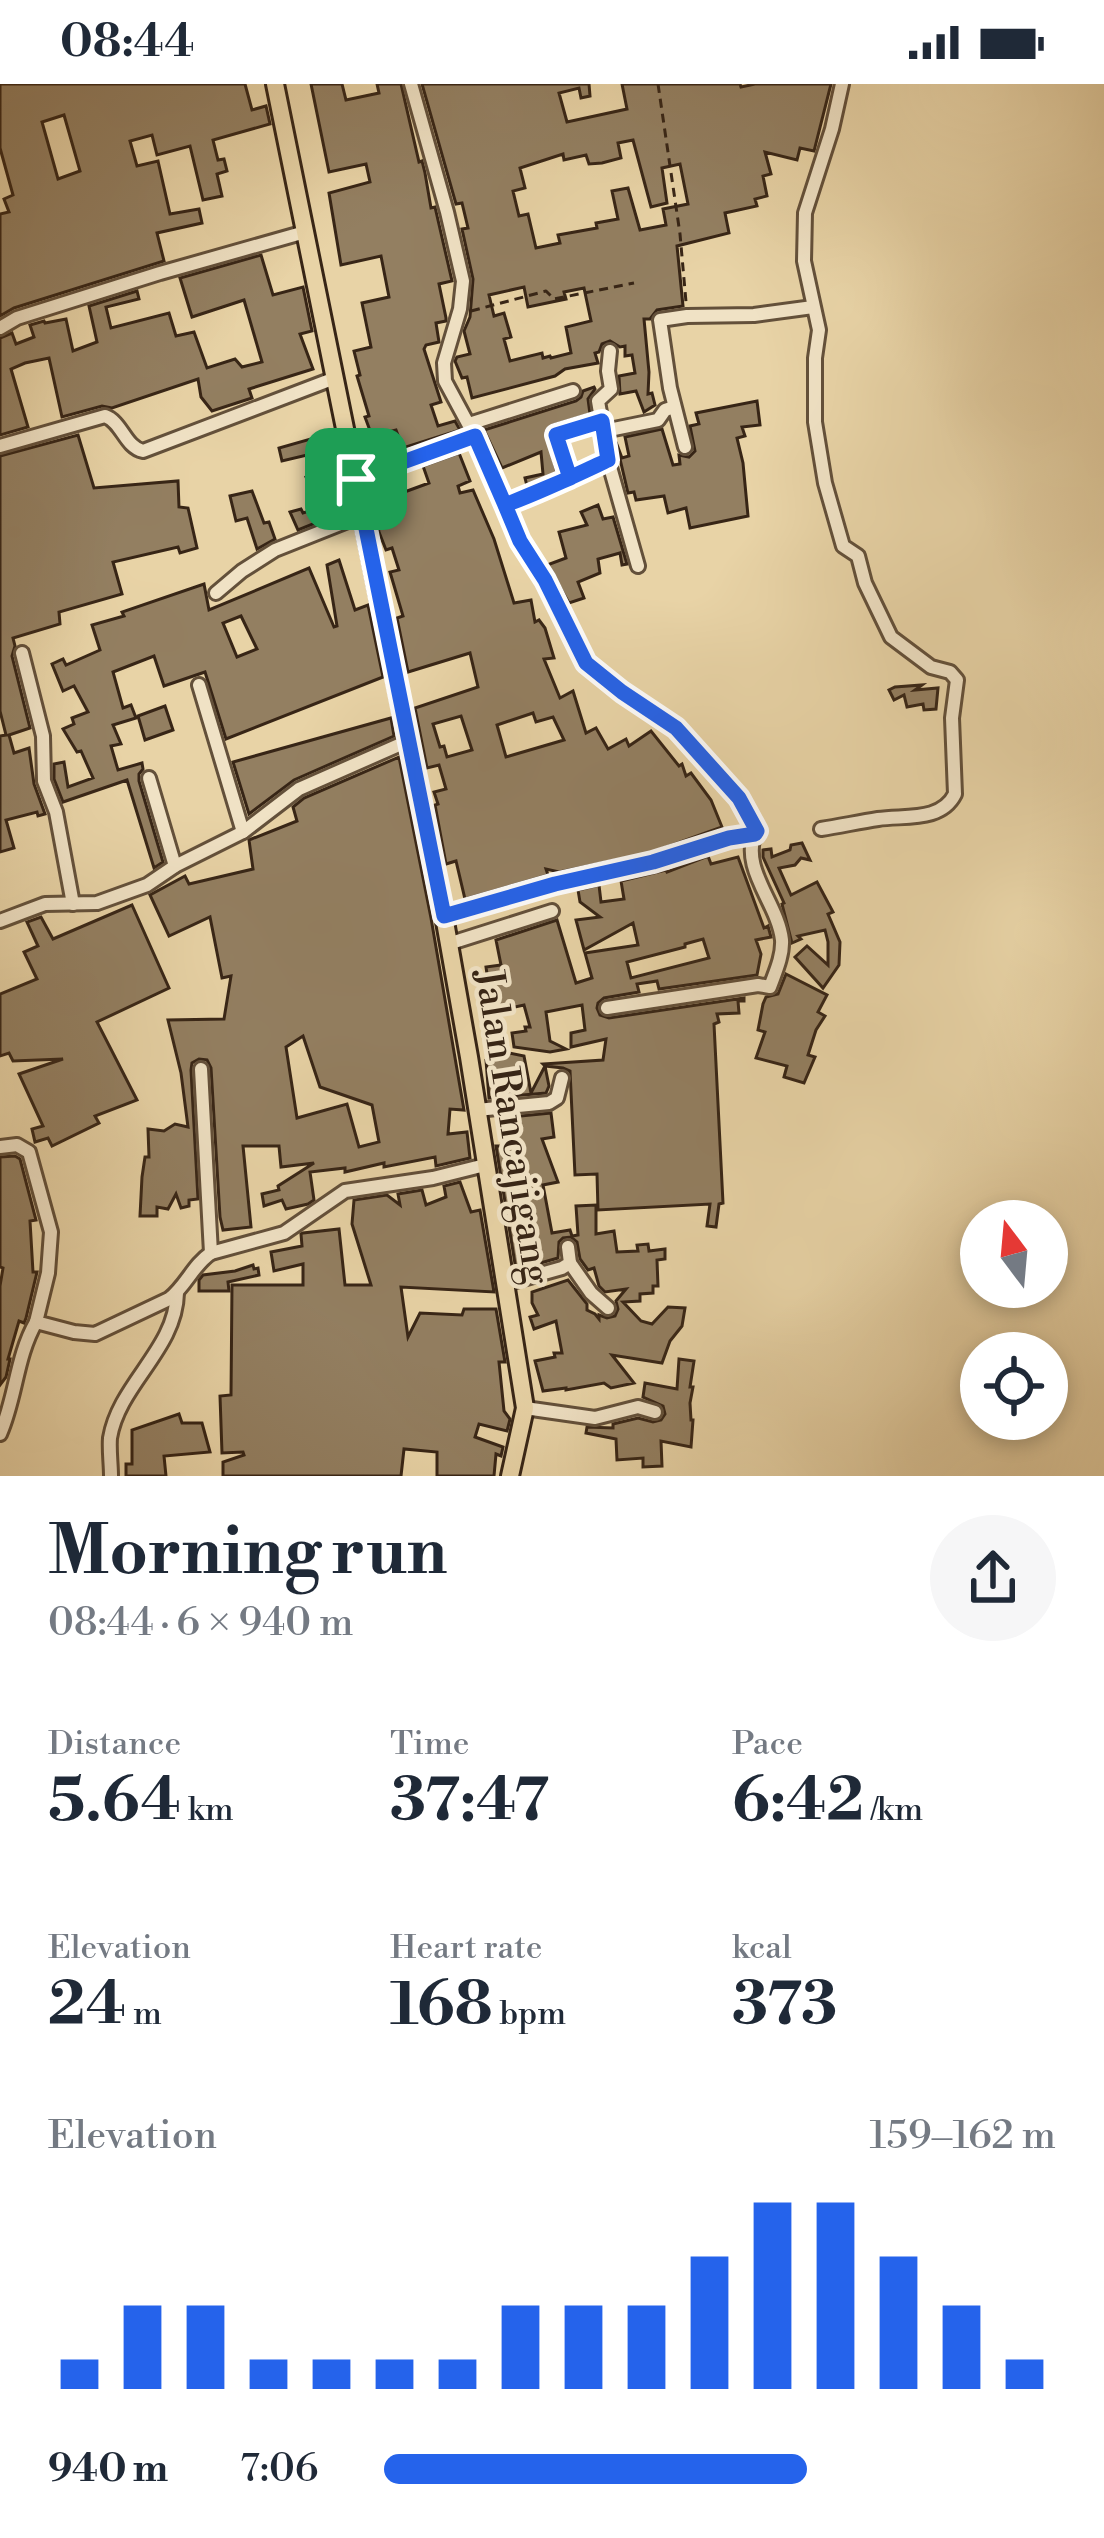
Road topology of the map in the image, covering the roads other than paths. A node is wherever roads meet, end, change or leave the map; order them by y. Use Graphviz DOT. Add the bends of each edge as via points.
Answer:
graph roads {
  1 [pos="275,84"];
  2 [pos="411,84"];
  3 [pos="842,84"];
  4 [pos="305,232"];
  5 [pos="813,307"];
  6 [pos="0,328"];
  7 [pos="610,352"];
  8 [pos="335,378"];
  9 [pos="573,391"];
  10 [pos="674,406"];
  11 [pos="603,426"];
  12 [pos="467,435"];
  13 [pos="0,446"];
  14 [pos="685,447"];
  15 [pos="608,460"];
  16 [pos="570,478"];
  17 [pos="356,479"];
  18 [pos="505,505"];
  19 [pos="363,515"];
  20 [pos="638,566"];
  21 [pos="216,593"];
  22 [pos="22,652"];
  23 [pos="199,685"];
  24 [pos="408,741"];
  25 [pos="149,778"];
  26 [pos="821,829"];
  27 [pos="243,832"];
  28 [pos="742,836"];
  29 [pos="175,866"];
  30 [pos="73,904"];
  31 [pos="552,911"];
  32 [pos="444,916"];
  33 [pos="0,921"];
  34 [pos="448,944"];
  35 [pos="607,1008"];
  36 [pos="201,1069"];
  37 [pos="562,1078"];
  38 [pos="477,1110"];
  39 [pos="0,1147"];
  40 [pos="485,1165"];
  41 [pos="568,1247"];
  42 [pos="212,1253"];
  43 [pos="570,1264"];
  44 [pos="505,1284"];
  45 [pos="177,1293"];
  46 [pos="608,1307"];
  47 [pos="36,1322"];
  48 [pos="525,1408"];
  49 [pos="655,1412"];
  50 [pos="0,1435"];
  51 [pos="111,1476"];
  52 [pos="510,1476"];
  1 -- 4 [label="main road, Jalan Rancajigang"];
  2 -- 12 [label="street" via="460,264 462,297 443,374"];
  3 -- 5 [label="street" via="806,213"];
  4 -- 6 [label="street"];
  4 -- 8 [label="main road, Jalan Rancajigang"];
  5 -- 10 [label="street" via="660,320"];
  5 -- 26 [label="street" via="815,422 842,542 858,556 891,637 958,684 950,804 924,816"];
  7 -- 11 [label="street" via="611,389 598,400"];
  8 -- 13 [label="street" via="143,451 105,416"];
  8 -- 17 [label="main road, Jalan Rancajigang"];
  9 -- 12 [label="street"];
  10 -- 11 [label="street" via="658,420"];
  10 -- 14 [label="street"];
  11 -- 15 [label="street"];
  11 -- 16 [label="street" via="556,435"];
  12 -- 17 [label="street"];
  12 -- 18 [label="street"];
  15 -- 16 [label="street"];
  15 -- 20 [label="street"];
  16 -- 18 [label="street"];
  17 -- 19 [label="main road, Jalan Rancajigang"];
  18 -- 28 [label="street" via="586,663 676,728 739,798 757,831"];
  19 -- 21 [label="street" via="275,550"];
  19 -- 24 [label="main road, Jalan Rancajigang"];
  22 -- 30 [label="street"];
  23 -- 27 [label="street"];
  24 -- 27 [label="street" via="299,789"];
  24 -- 32 [label="main road, Jalan Rancajigang"];
  25 -- 29 [label="street"];
  27 -- 29 [label="street"];
  28 -- 32 [label="street"];
  28 -- 35 [label="street" via="782,945 770,987"];
  29 -- 30 [label="street" via="114,898"];
  30 -- 33 [label="street" via="45,904"];
  31 -- 34 [label="street"];
  32 -- 34 [label="main road, Jalan Rancajigang"];
  34 -- 38 [label="main road, Jalan Rancajigang"];
  36 -- 42 [label="street"];
  37 -- 38 [label="street" via="549,1103"];
  38 -- 40 [label="main road, Jalan Rancajigang"];
  39 -- 47 [label="street" via="29,1152 51,1232"];
  40 -- 42 [label="street" via="345,1191 284,1233"];
  40 -- 44 [label="main road, Jalan Rancajigang"];
  41 -- 43 [label="street"];
  42 -- 45 [label="street"];
  43 -- 44 [label="street"];
  43 -- 46 [label="street"];
  44 -- 48 [label="main road, Jalan Rancajigang"];
  45 -- 47 [label="street" via="99,1333"];
  45 -- 51 [label="street" via="164,1340 114,1426"];
  47 -- 50 [label="street"];
  48 -- 49 [label="street" via="595,1418 638,1406"];
  48 -- 52 [label="main road, Jalan Rancajigang"];
}
